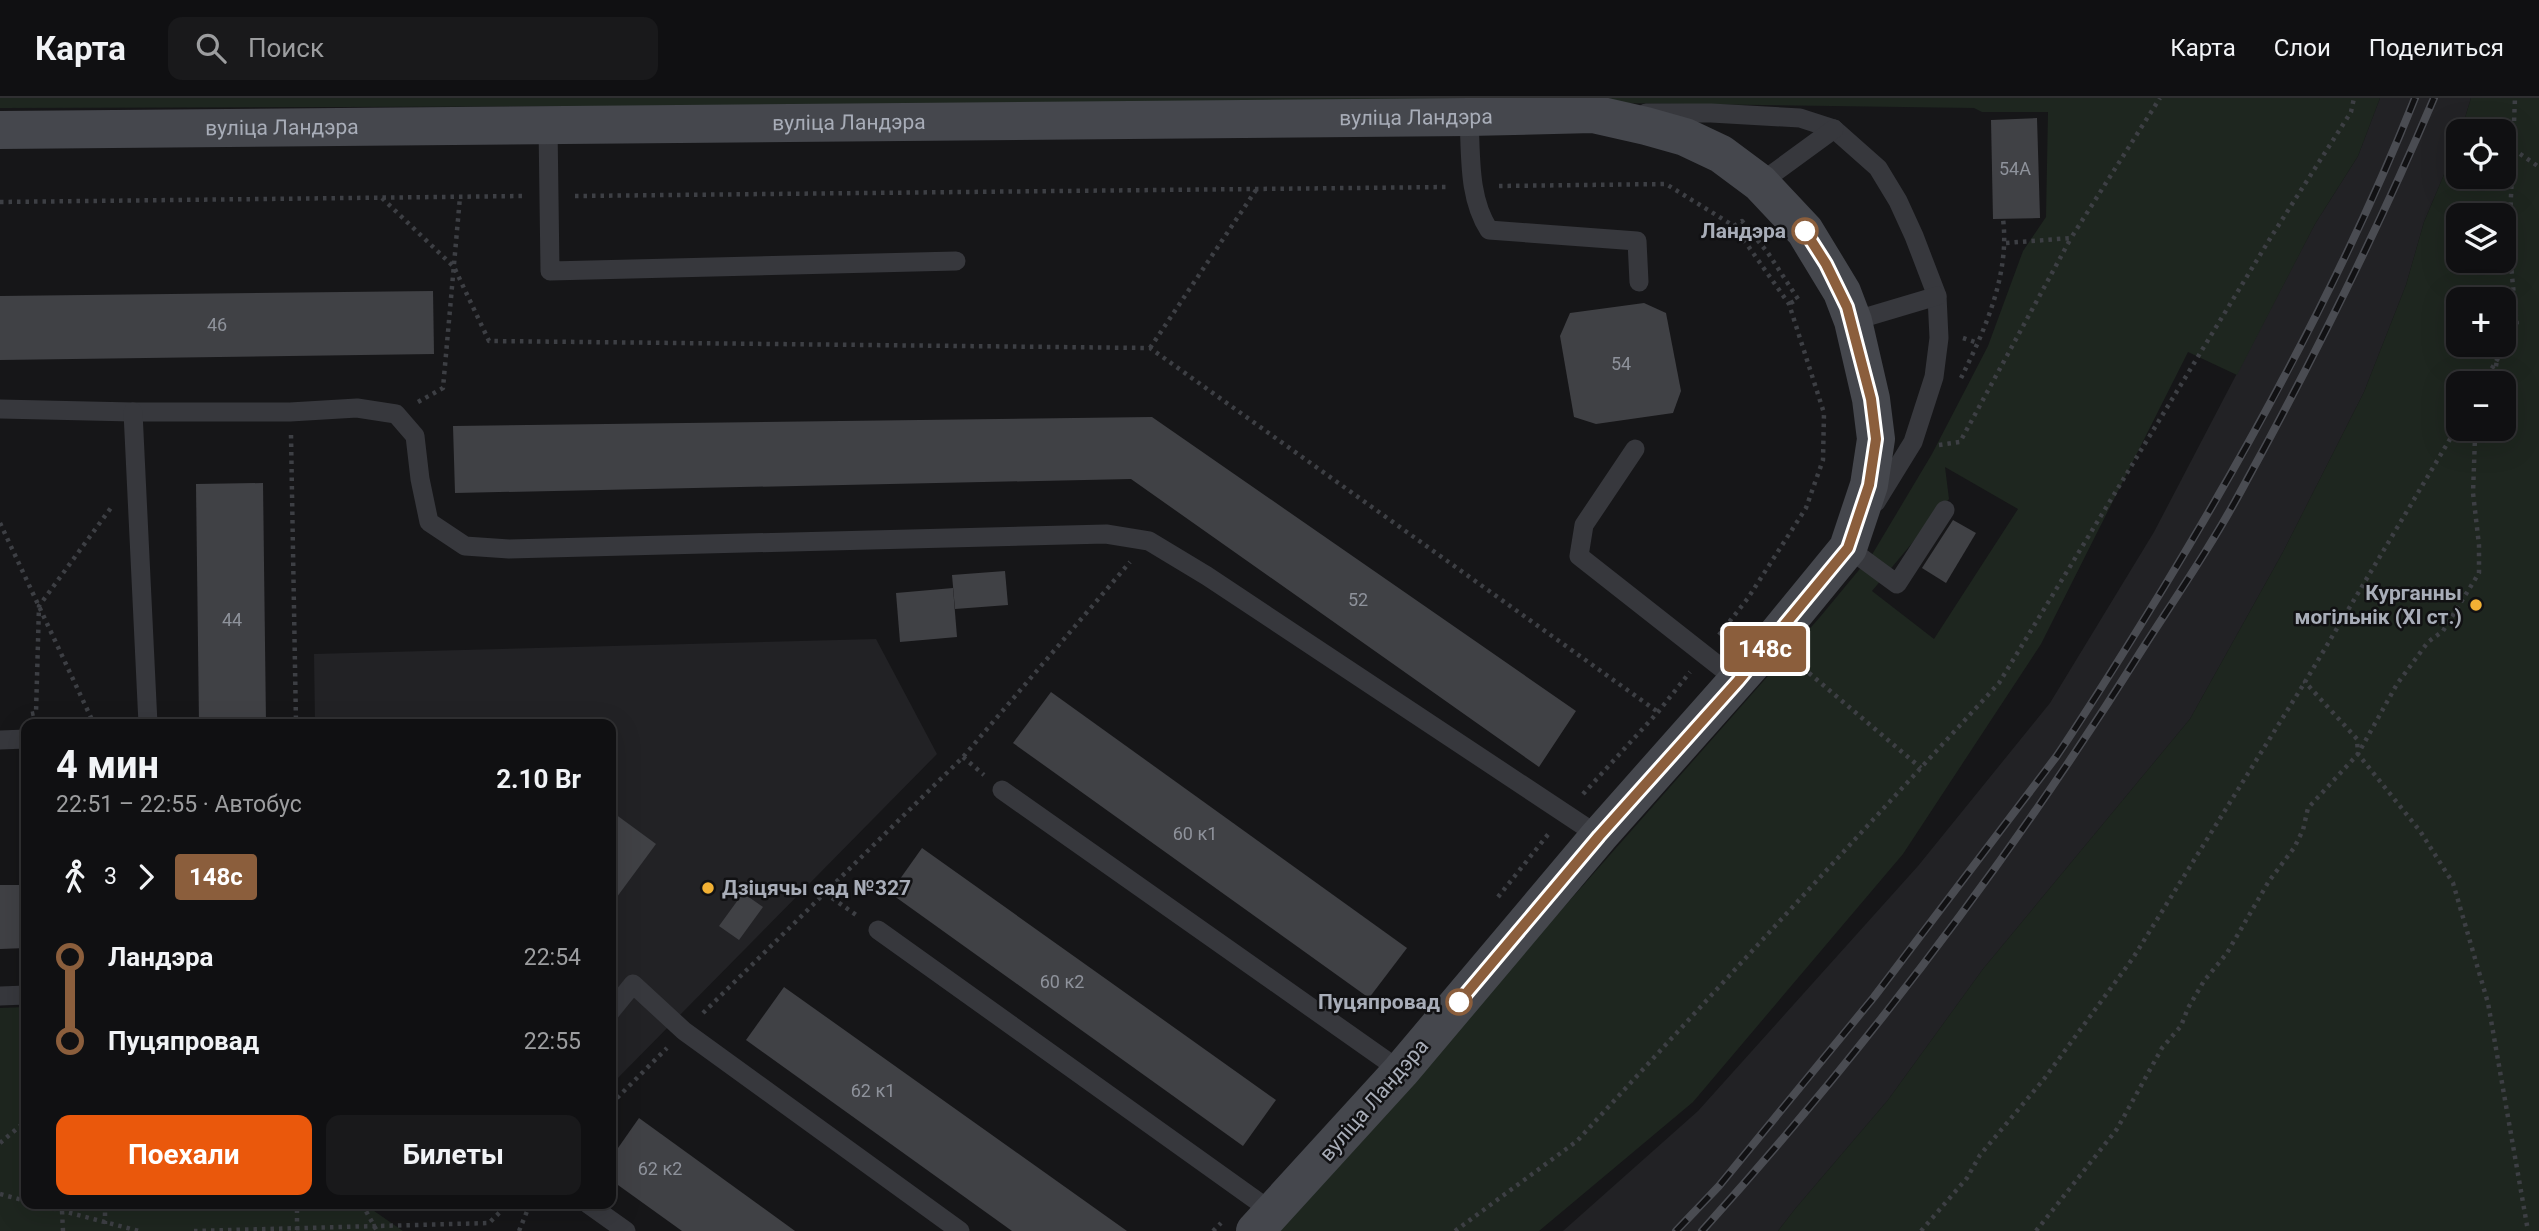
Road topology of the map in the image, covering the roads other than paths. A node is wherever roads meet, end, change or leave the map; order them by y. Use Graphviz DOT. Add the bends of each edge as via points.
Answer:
graph roads {
  1 [pos="1592,114"];
  2 [pos="1469,117"];
  3 [pos="548,125"];
  4 [pos="1834,129"];
  5 [pos="0,130"];
  6 [pos="1760,183"];
  7 [pos="956,261"];
  8 [pos="1639,282"];
  9 [pos="1937,296"];
  10 [pos="1853,321"];
  11 [pos="0,409"];
  12 [pos="134,412"];
  13 [pos="1635,449"];
  14 [pos="1945,510"];
  15 [pos="1848,548"];
  16 [pos="1738,681"];
  17 [pos="148,719"];
  18 [pos="21,739"];
  19 [pos="0,740"];
  20 [pos="1002,790"];
  21 [pos="1599,836"];
  22 [pos="878,930"];
  23 [pos="21,995"];
  24 [pos="0,996"];
  25 [pos="616,1005"];
  26 [pos="1401,1070"];
  27 [pos="595,1209"];
  28 [pos="1259,1213"];
  29 [pos="626,1231"];
  30 [pos="960,1231"];
  1 -- 2 [label="street, вуліца Ландэра"];
  1 -- 4 [label="lane" via="1800,118"];
  1 -- 6 [label="street, вуліца Ландэра" via="1685,137 1721,154"];
  2 -- 3 [label="street, вуліца Ландэра"];
  2 -- 8 [label="lane" via="1472,187 1479,215 1489,230 1637,241"];
  3 -- 5 [label="street, вуліца Ландэра"];
  3 -- 7 [label="lane" via="550,271"];
  4 -- 6 [label="lane"];
  4 -- 9 [label="lane" via="1878,168 1898,201"];
  6 -- 10 [label="street, вуліца Ландэра" via="1805,231"];
  9 -- 10 [label="lane"];
  9 -- 15 [label="lane" via="1939,338 1934,377 1913,442"];
  10 -- 15 [label="street, вуліца Ландэра" via="1876,439 1869,485"];
  11 -- 12 [label="lane"];
  12 -- 17 [label="lane"];
  12 -- 21 [label="lane" via="357,408 396,414 415,436 429,522 465,546 509,549 1106,534 1149,541"];
  13 -- 16 [label="lane" via="1584,525 1579,556"];
  14 -- 15 [label="lane" via="1897,584"];
  15 -- 16 [label="street, вуліца Ландэра"];
  16 -- 21 [label="street, вуліца Ландэра"];
  18 -- 19 [label="lane"];
  20 -- 26 [label="lane"];
  21 -- 26 [label="street, вуліца Ландэра"];
  22 -- 28 [label="lane"];
  23 -- 24 [label="lane"];
  25 -- 30 [label="lane" via="633,985 684,1031"];
  26 -- 28 [label="street, вуліца Ландэра"];
  27 -- 29 [label="lane"];
}
